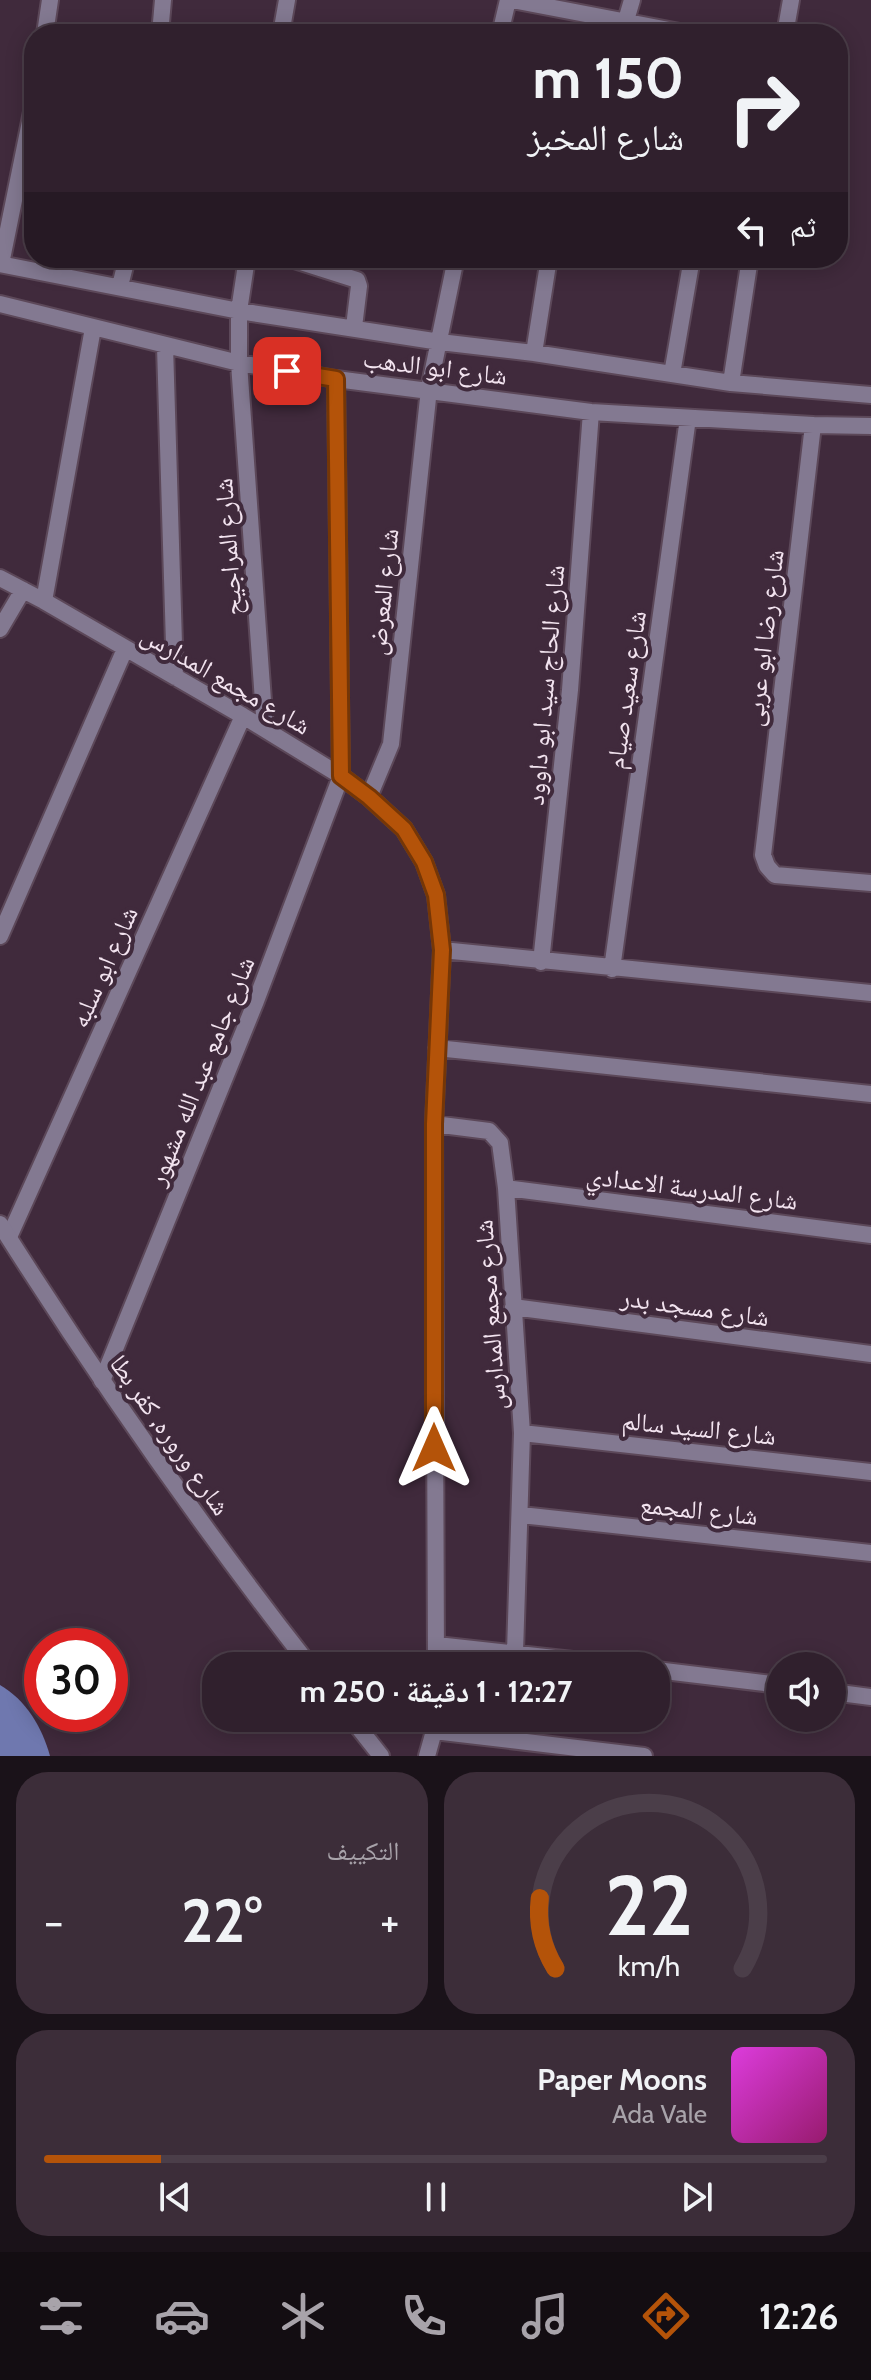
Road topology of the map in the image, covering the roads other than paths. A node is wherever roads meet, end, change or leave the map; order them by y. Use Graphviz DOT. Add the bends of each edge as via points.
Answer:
graph roads {
  1 [pos="50,0"];
  2 [pos="163,0"];
  3 [pos="287,0"];
  4 [pos="510,0"];
  5 [pos="632,0"];
  6 [pos="791,0"];
  7 [pos="46,24"];
  8 [pos="161,24"];
  9 [pos="283,24"];
  10 [pos="503,24"];
  11 [pos="604,24"];
  12 [pos="625,24"];
  13 [pos="787,24"];
  14 [pos="24,150"];
  15 [pos="0,264"];
  16 [pos="124,268"];
  17 [pos="245,268"];
  18 [pos="323,268"];
  19 [pos="454,268"];
  20 [pos="547,268"];
  21 [pos="690,268"];
  22 [pos="748,268"];
  23 [pos="120,286"];
  24 [pos="0,304"];
  25 [pos="239,311"];
  26 [pos="354,327"];
  27 [pos="93,328"];
  28 [pos="440,342"];
  29 [pos="165,346"];
  30 [pos="534,353"];
  31 [pos="239,363"];
  32 [pos="672,374"];
  33 [pos="336,379"];
  34 [pos="731,383"];
  35 [pos="429,389"];
  36 [pos="871,395"];
  37 [pos="591,412"];
  38 [pos="688,418"];
  39 [pos="813,425"];
  40 [pos="871,426"];
  41 [pos="0,578"];
  42 [pos="23,590"];
  43 [pos="44,601"];
  44 [pos="0,629"];
  45 [pos="125,649"];
  46 [pos="175,677"];
  47 [pos="243,716"];
  48 [pos="265,729"];
  49 [pos="341,776"];
  50 [pos="369,797"];
  51 [pos="871,883"];
  52 [pos="0,936"];
  53 [pos="442,950"];
  54 [pos="541,962"];
  55 [pos="612,969"];
  56 [pos="871,993"];
  57 [pos="437,1048"];
  58 [pos="871,1094"];
  59 [pos="434,1124"];
  60 [pos="506,1188"];
  61 [pos="4,1230"];
  62 [pos="871,1235"];
  63 [pos="513,1307"];
  64 [pos="871,1354"];
  65 [pos="102,1381"];
  66 [pos="522,1433"];
  67 [pos="871,1472"];
  68 [pos="521,1515"];
  69 [pos="871,1553"];
  70 [pos="437,1645"];
  71 [pos="299,1652"];
  72 [pos="437,1652"];
  73 [pos="515,1652"];
  74 [pos="670,1672"];
  75 [pos="766,1683"];
  76 [pos="846,1694"];
  77 [pos="871,1697"];
  78 [pos="362,1732"];
  79 [pos="432,1732"];
  80 [pos="486,1732"];
  81 [pos="381,1756"];
  82 [pos="427,1756"];
  83 [pos="644,1756"];
  1 -- 7 [label="street"];
  2 -- 8 [label="street"];
  3 -- 9 [label="street"];
  4 -- 10 [label="street"];
  4 -- 11 [label="street"];
  5 -- 12 [label="street"];
  6 -- 13 [label="street"];
  14 -- 15 [label="street"];
  15 -- 23 [label="street, شارع ابو الدهب"];
  16 -- 23 [label="street"];
  17 -- 25 [label="street, شارع المراجيح"];
  18 -- 26 [label="street" via="354,277 359,286"];
  19 -- 28 [label="street, شارع المعرض"];
  20 -- 30 [label="street"];
  21 -- 32 [label="street"];
  22 -- 34 [label="street"];
  23 -- 25 [label="street, شارع ابو الدهب"];
  24 -- 27 [label="street, شارع ابو الدهب"];
  25 -- 26 [label="street, شارع ابو الدهب"];
  25 -- 31 [label="street, شارع المراجيح"];
  26 -- 28 [label="street, شارع ابو الدهب"];
  27 -- 29 [label="street, شارع ابو الدهب"];
  27 -- 43 [label="street"];
  28 -- 30 [label="street, شارع ابو الدهب"];
  28 -- 35 [label="street, شارع المعرض"];
  29 -- 31 [label="street, شارع ابو الدهب"];
  29 -- 46 [label="street"];
  30 -- 32 [label="street, شارع ابو الدهب"];
  31 -- 33 [label="street, شارع ابو الدهب"];
  31 -- 48 [label="street, شارع المراجيح"];
  32 -- 34 [label="street, شارع ابو الدهب"];
  33 -- 35 [label="street, شارع ابو الدهب"];
  33 -- 49 [label="street"];
  34 -- 36 [label="street, شارع ابو الدهب"];
  35 -- 37 [label="street, شارع ابو الدهب"];
  35 -- 50 [label="street, شارع المعرض" via="391,744"];
  37 -- 38 [label="street, شارع ابو الدهب"];
  37 -- 54 [label="street, شارع الحاج سيد ابو داوود" via="570,690"];
  38 -- 39 [label="street, شارع ابو الدهب"];
  38 -- 55 [label="street, شارع سعيد صيام"];
  39 -- 40 [label="street, شارع ابو الدهب"];
  39 -- 51 [label="street, شارع رضا ابو عربى" via="763,855 775,875"];
  41 -- 42 [label="street, شارع مجمع المدارس"];
  42 -- 43 [label="street, شارع مجمع المدارس"];
  42 -- 44 [label="street"];
  43 -- 45 [label="street, شارع مجمع المدارس"];
  45 -- 46 [label="street, شارع مجمع المدارس"];
  45 -- 52 [label="street"];
  46 -- 47 [label="street, شارع مجمع المدارس"];
  47 -- 48 [label="street, شارع مجمع المدارس"];
  47 -- 61 [label="street, شارع ابو سلبه"];
  48 -- 49 [label="street, شارع مجمع المدارس"];
  49 -- 50 [label="street, شارع مجمع المدارس"];
  49 -- 65 [label="street, شارع جامع عبد الله مشهور"];
  50 -- 53 [label="street, شارع مجمع المدارس" via="404,829 424,862 436,895"];
  53 -- 54 [label="street"];
  53 -- 57 [label="street, شارع مجمع المدارس"];
  54 -- 55 [label="street"];
  55 -- 56 [label="street"];
  57 -- 58 [label="street"];
  57 -- 59 [label="street, شارع مجمع المدارس"];
  59 -- 60 [label="street, شارع مجمع المدارس" via="495,1136"];
  59 -- 70 [label="street, شارع مجمع المدارس"];
  60 -- 62 [label="street, شارع المدرسة الاعدادي"];
  60 -- 63 [label="street, شارع مجمع المدارس"];
  61 -- 65 [label="street, شارع وروره, كفر بطا"];
  63 -- 64 [label="street, شارع مسجد بدر"];
  63 -- 66 [label="street, شارع مجمع المدارس"];
  65 -- 71 [label="street, شارع وروره, كفر بطا"];
  66 -- 67 [label="street, شارع السيد سالم"];
  66 -- 68 [label="street, شارع مجمع المدارس"];
  68 -- 69 [label="street, شارع المجمع"];
  68 -- 73 [label="street, شارع مجمع المدارس"];
  70 -- 72 [label="street, شارع مجمع المدارس"];
  70 -- 73 [label="street"];
  74 -- 75 [label="street"];
  76 -- 77 [label="street"];
  78 -- 81 [label="street"];
  79 -- 82 [label="street"];
  80 -- 83 [label="street"];
}
